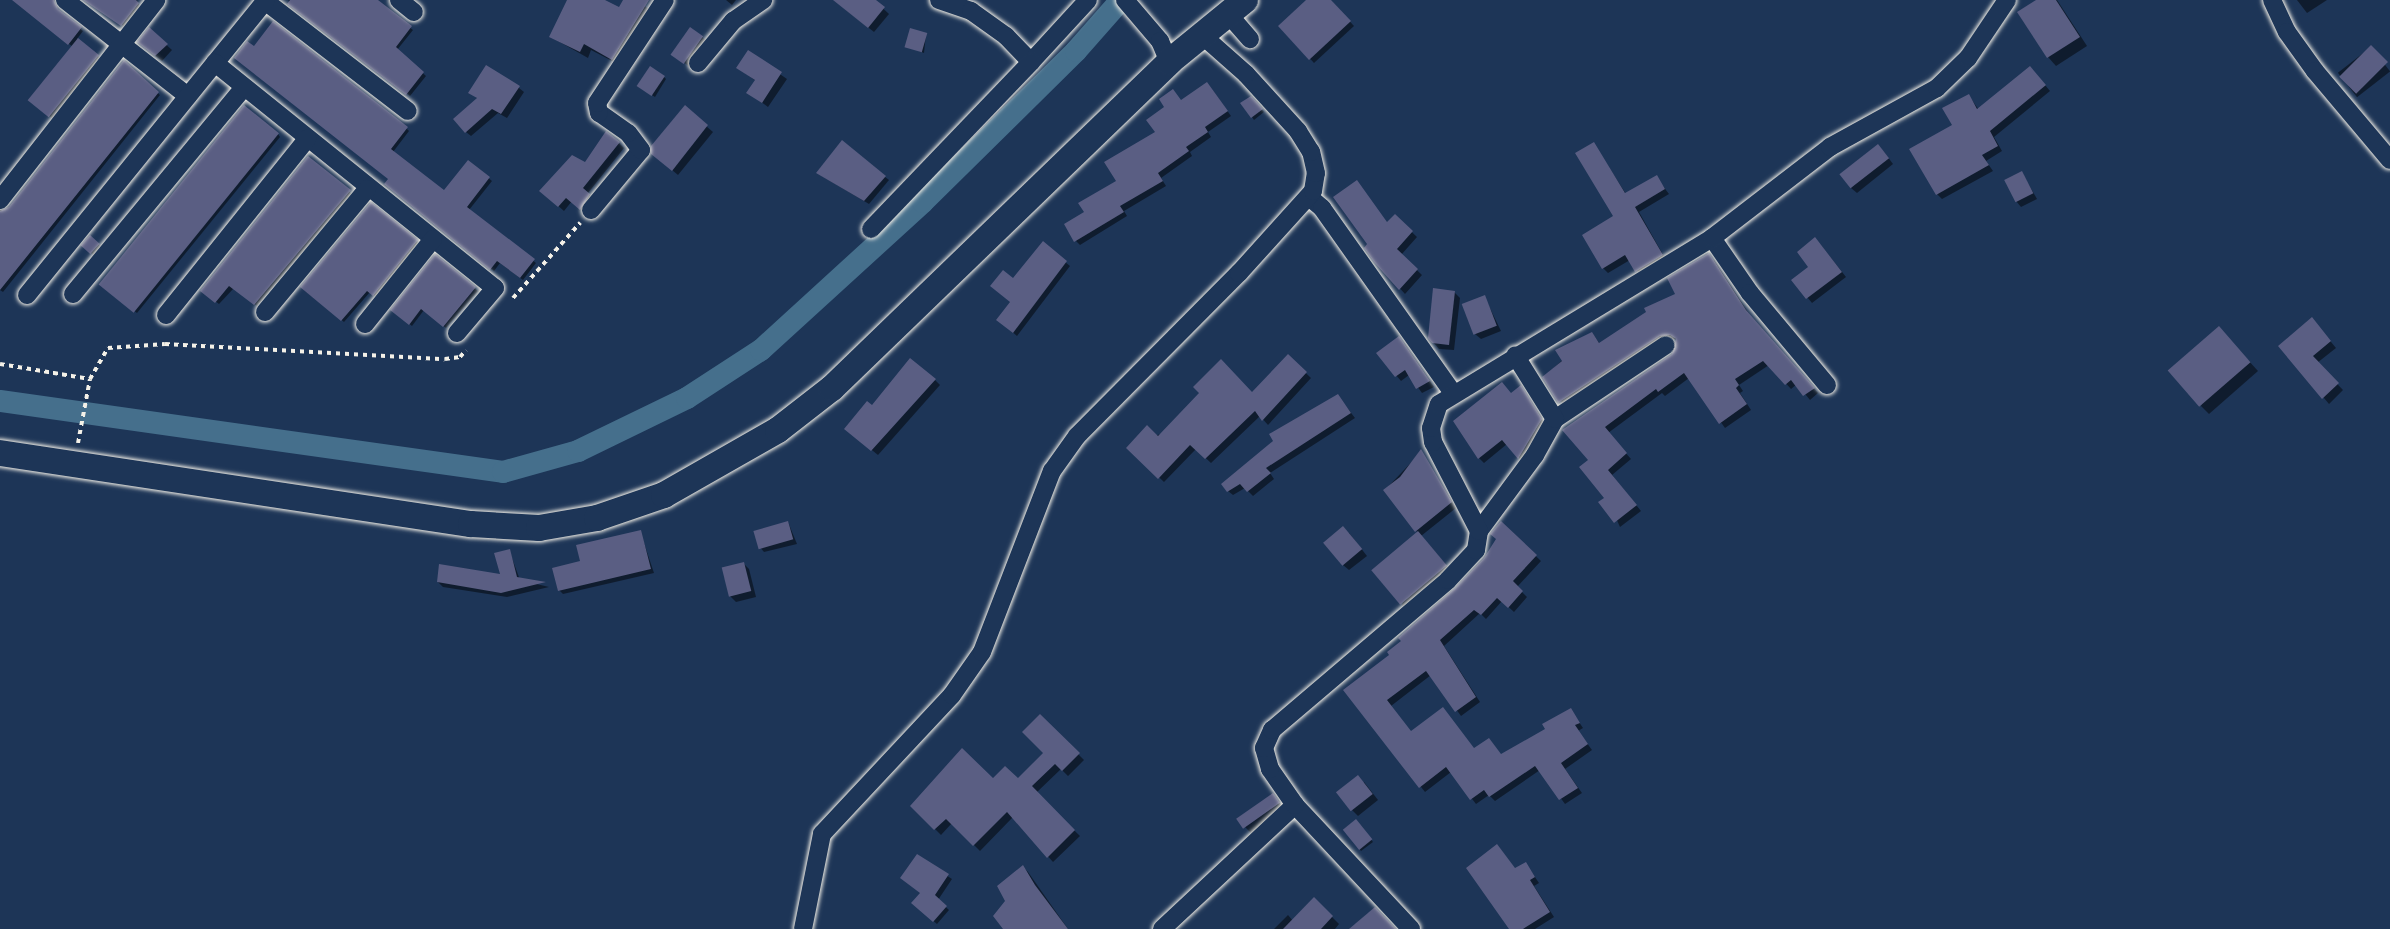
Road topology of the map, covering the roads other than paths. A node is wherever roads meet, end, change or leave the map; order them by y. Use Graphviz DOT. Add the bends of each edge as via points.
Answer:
graph roads {
  1 [pos="65,0"];
  2 [pos="156,0"];
  3 [pos="266,0"];
  4 [pos="399,0"];
  5 [pos="664,0"];
  6 [pos="764,0"];
  7 [pos="939,0"];
  8 [pos="1088,0"];
  9 [pos="1125,0"];
  10 [pos="2007,0"];
  11 [pos="2272,0"];
  12 [pos="1237,7"];
  13 [pos="414,12"];
  14 [pos="1203,36"];
  15 [pos="1250,39"];
  16 [pos="122,42"];
  17 [pos="1165,52"];
  18 [pos="1031,62"];
  19 [pos="215,63"];
  20 [pos="698,63"];
  21 [pos="244,87"];
  22 [pos="188,96"];
  23 [pos="408,111"];
  24 [pos="307,139"];
  25 [pos="2387,150"];
  26 [pos="367,189"];
  27 [pos="1310,197"];
  28 [pos="0,200"];
  29 [pos="591,210"];
  30 [pos="871,229"];
  31 [pos="1712,238"];
  32 [pos="433,239"];
  33 [pos="73,294"];
  34 [pos="27,295"];
  35 [pos="265,312"];
  36 [pos="166,315"];
  37 [pos="365,324"];
  38 [pos="464,339"];
  39 [pos="1666,345"];
  40 [pos="1515,355"];
  41 [pos="1827,385"];
  42 [pos="1453,393"];
  43 [pos="1554,419"];
  44 [pos="0,453"];
  45 [pos="1479,531"];
  46 [pos="1295,805"];
  47 [pos="803,929"];
  48 [pos="1162,929"];
  49 [pos="1411,929"];
  1 -- 16 [label="street"];
  2 -- 16 [label="street"];
  3 -- 19 [label="street"];
  3 -- 23 [label="street"];
  4 -- 13 [label="street"];
  5 -- 29 [label="street" via="597,103 599,113 628,133 641,150"];
  6 -- 20 [label="street" via="733,21"];
  7 -- 18 [label="street" via="971,11 1006,36"];
  8 -- 18 [label="street"];
  9 -- 17 [label="street"];
  10 -- 31 [label="street" via="1968,58 1937,88 1830,147"];
  11 -- 25 [label="street" via="2287,32 2315,72"];
  12 -- 14 [label="street"];
  12 -- 15 [label="street"];
  14 -- 17 [label="street"];
  14 -- 27 [label="street" via="1246,74 1298,130 1311,152 1316,173"];
  16 -- 22 [label="street"];
  16 -- 28 [label="street"];
  17 -- 44 [label="street" via="832,388 778,430 664,495 597,518 539,528 471,524"];
  18 -- 30 [label="street"];
  19 -- 21 [label="street"];
  19 -- 22 [label="street"];
  21 -- 24 [label="street"];
  21 -- 33 [label="street"];
  22 -- 34 [label="street"];
  24 -- 26 [label="street"];
  24 -- 36 [label="street"];
  26 -- 32 [label="street"];
  26 -- 35 [label="street"];
  27 -- 42 [label="street" via="1322,208"];
  27 -- 47 [label="street" via="1077,436 1052,471 982,652 952,695 822,834"];
  31 -- 40 [label="street"];
  31 -- 41 [label="street" via="1750,292"];
  32 -- 37 [label="street"];
  32 -- 38 [label="street" via="495,288"];
  39 -- 43 [label="street"];
  40 -- 42 [label="street"];
  40 -- 43 [label="street"];
  42 -- 45 [label="street" via="1434,413 1433,442"];
  43 -- 45 [label="street" via="1535,455"];
  45 -- 46 [label="street" via="1472,556 1448,580 1272,730 1264,748 1266,758"];
  46 -- 48 [label="street"];
  46 -- 49 [label="street"];
}
